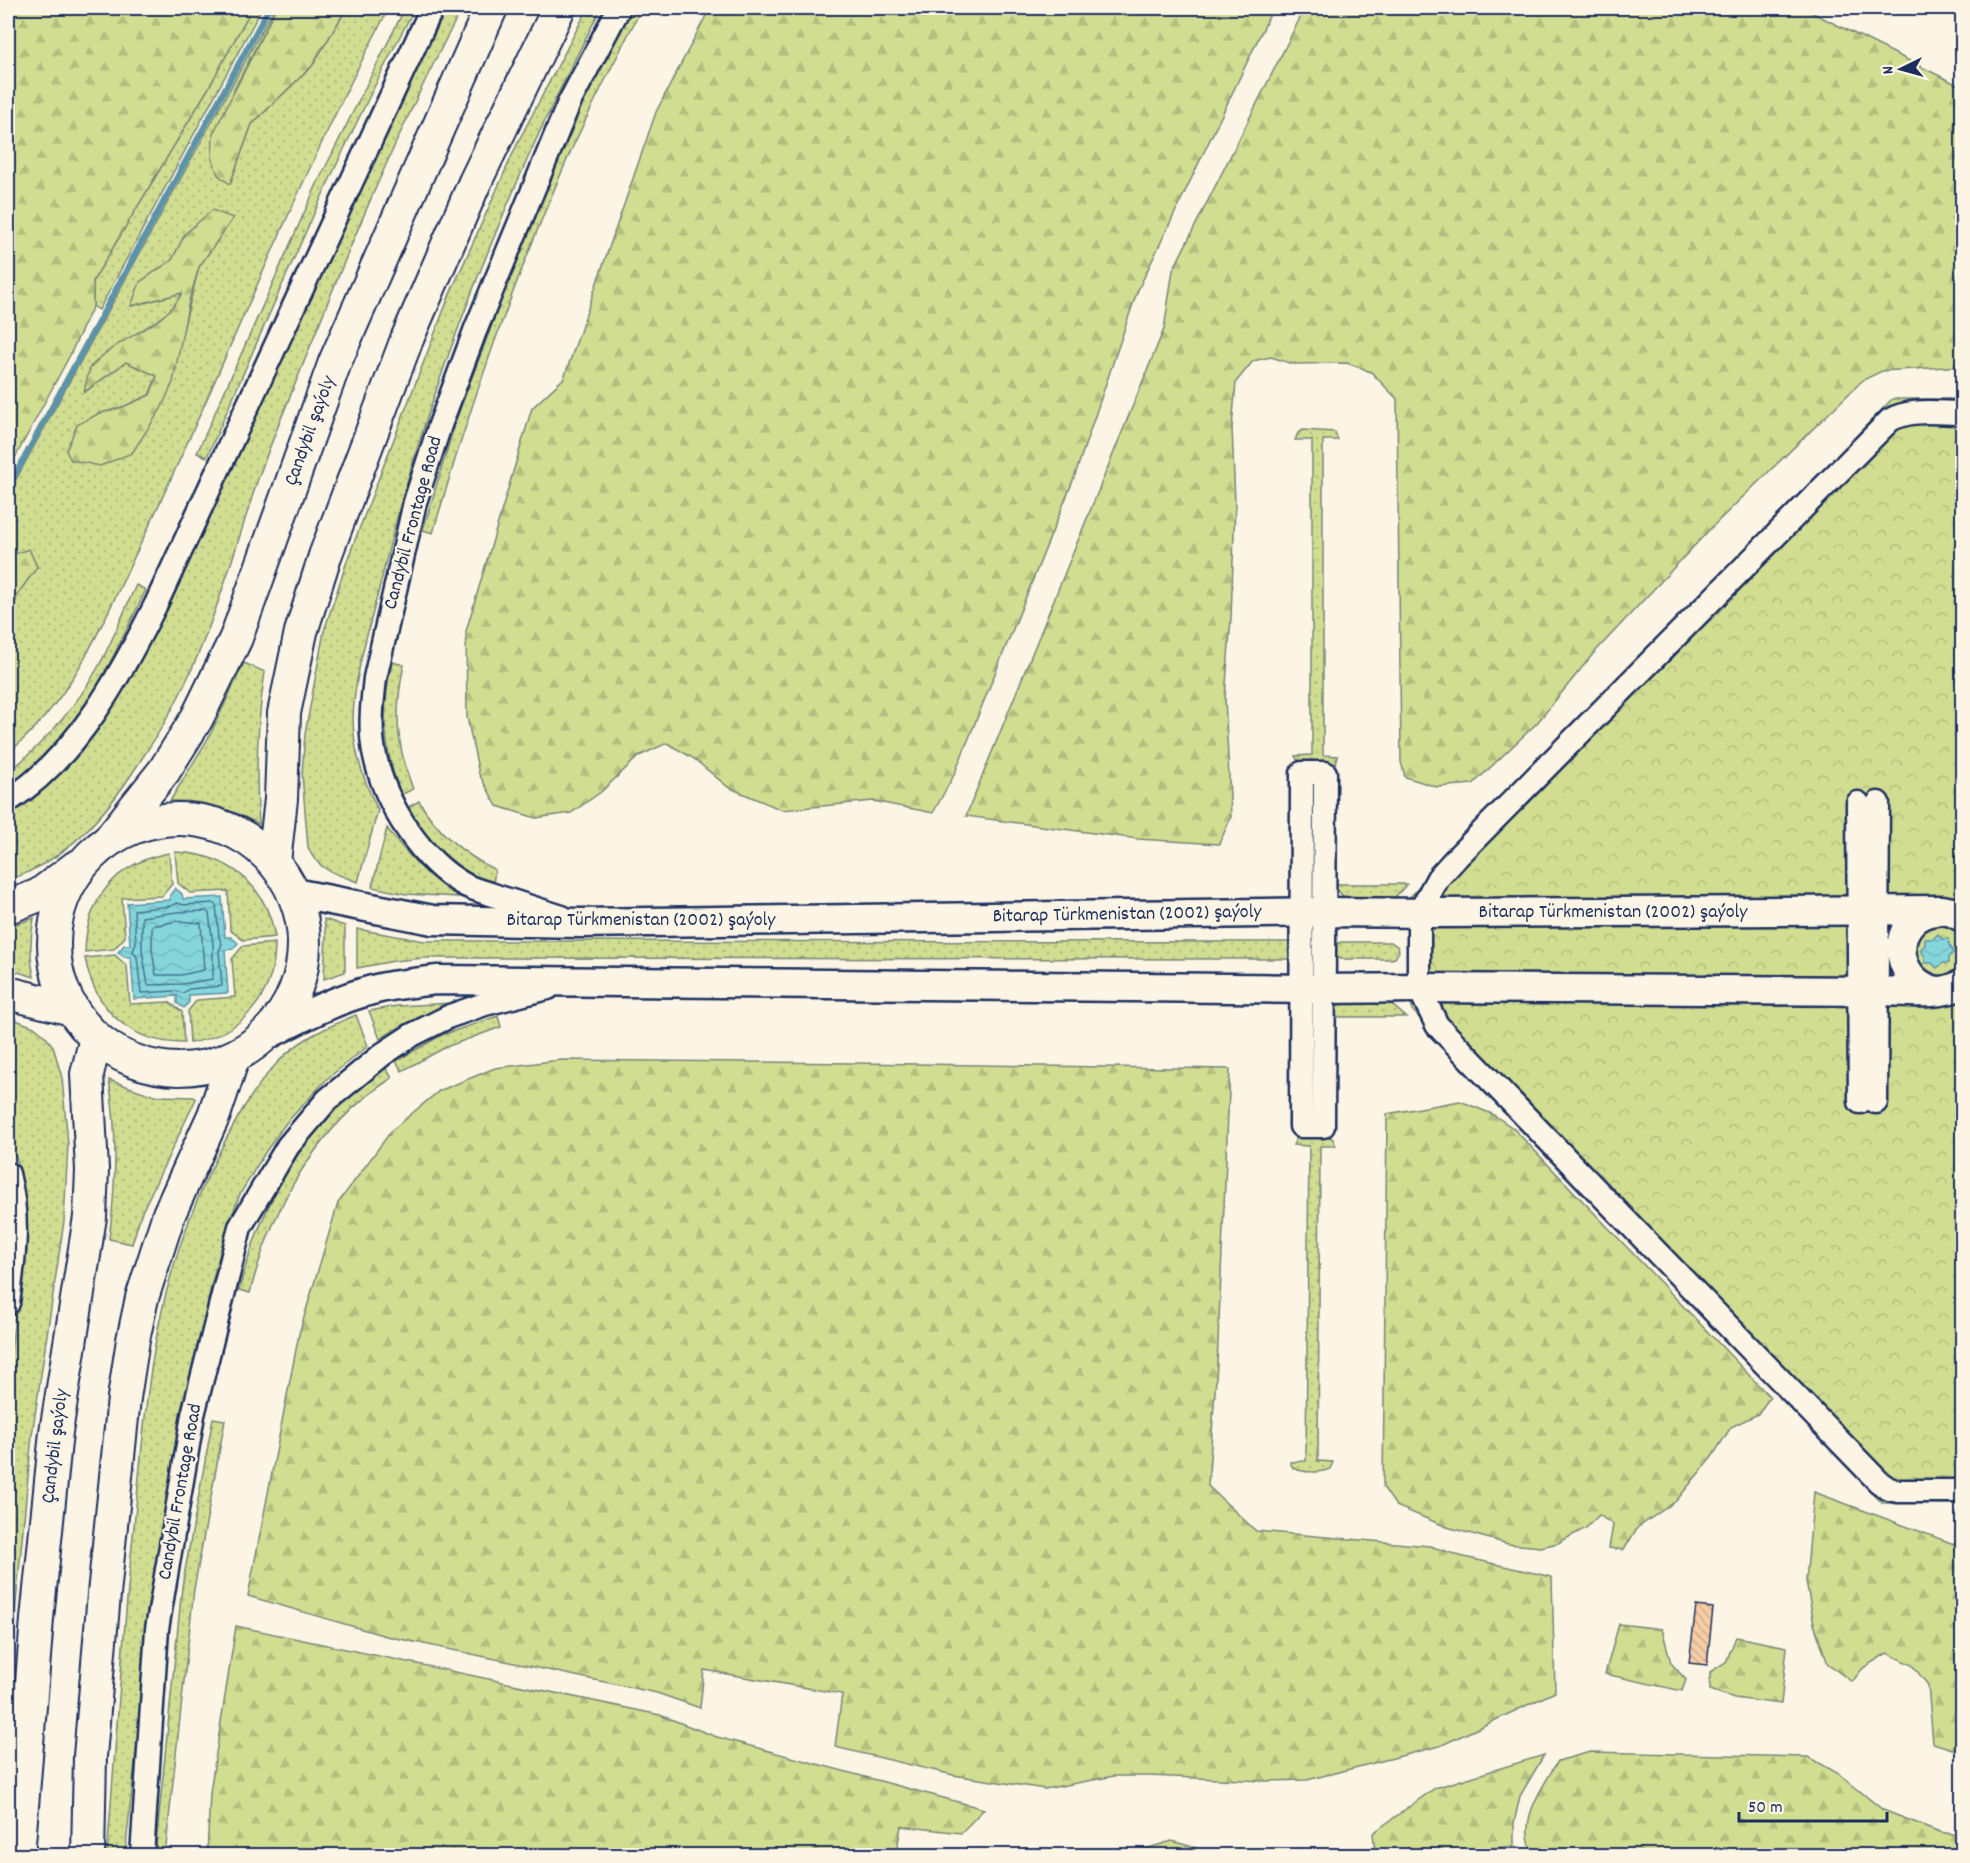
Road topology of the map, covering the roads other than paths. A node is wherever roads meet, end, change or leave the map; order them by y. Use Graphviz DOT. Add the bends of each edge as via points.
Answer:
graph roads {
  1 [pos="432,8"];
  2 [pos="491,8"];
  3 [pos="559,8"];
  4 [pos="619,8"];
  5 [pos="1962,413"];
  6 [pos="8,801"];
  7 [pos="1868,803"];
  8 [pos="99,849"];
  9 [pos="274,862"];
  10 [pos="294,893"];
  11 [pos="8,907"];
  12 [pos="1313,912"];
  13 [pos="1869,912"];
  14 [pos="1419,913"];
  15 [pos="1952,914"];
  16 [pos="580,923"];
  17 [pos="579,981"];
  18 [pos="1312,988"];
  19 [pos="1419,988"];
  20 [pos="1951,988"];
  21 [pos="1869,991"];
  22 [pos="8,993"];
  23 [pos="72,1009"];
  24 [pos="263,1037"];
  25 [pos="96,1038"];
  26 [pos="233,1058"];
  27 [pos="1868,1102"];
  28 [pos="8,1174"];
  29 [pos="8,1304"];
  30 [pos="1962,1491"];
  31 [pos="18,1856"];
  32 [pos="88,1856"];
  33 [pos="142,1856"];
  1 -- 6 [label="street" via="127,662 93,716 55,761"];
  2 -- 8 [label="main road, Çandybil şaýoly" via="335,362 236,639 170,762"];
  3 -- 9 [label="main road" via="475,182 407,339 325,556 301,632 284,713"];
  4 -- 16 [label="street, Candybil Frontage Road" via="569,103 440,425 415,502 372,704 375,757 394,809 437,866 466,886"];
  5 -- 14 [label="street" via="1910,413 1890,420 1458,856 1438,878"];
  7 -- 13 [label="street"];
  8 -- 9 [label="main road" via="141,824 177,819 213,823 246,838"];
  8 -- 11 [label="main road" via="39,895"];
  8 -- 23 [label="main road" via="70,884 56,925 54,947 59,979"];
  9 -- 10 [label="main road"];
  10 -- 16 [label="street, Bitarap Türkmenistan (2002) şaýoly" via="433,920"];
  10 -- 24 [label="main road" via="304,931 302,970 288,1007"];
  12 -- 12 [label="street" via="1325,773 1302,772"];
  12 -- 14 [label="street, Bitarap Türkmenistan (2002) şaýoly"];
  12 -- 16 [label="street, Bitarap Türkmenistan (2002) şaýoly"];
  12 -- 18 [label="street"];
  13 -- 14 [label="street, Bitarap Türkmenistan (2002) şaýoly"];
  13 -- 15 [label="street, Bitarap Türkmenistan (2002) şaýoly"];
  13 -- 21 [label="street"];
  14 -- 19 [label="street"];
  15 -- 20 [label="street" via="1931,911 1913,922 1900,950 1906,970 1920,985"];
  17 -- 18 [label="street"];
  17 -- 24 [label="street" via="436,980 379,988 312,1011"];
  17 -- 33 [label="street, Candybil Frontage Road" via="450,1016 383,1054 327,1100 288,1146 240,1227 193,1415 157,1629"];
  18 -- 18 [label="street" via="1301,1126 1323,1126"];
  18 -- 19 [label="street"];
  19 -- 21 [label="street"];
  19 -- 30 [label="street" via="1437,1025 1879,1482 1899,1491"];
  20 -- 21 [label="street"];
  21 -- 27 [label="street"];
  22 -- 23 [label="main road"];
  23 -- 25 [label="main road"];
  24 -- 26 [label="main road"];
  25 -- 26 [label="main road" via="126,1058 161,1069 198,1069"];
  25 -- 31 [label="main road, Çandybil şaýoly" via="87,1074 90,1217 56,1432"];
  26 -- 32 [label="main road" via="214,1115 169,1214 133,1340 103,1605 90,1756"];
  28 -- 29 [label="street" via="14,1198 16,1244"];
}
